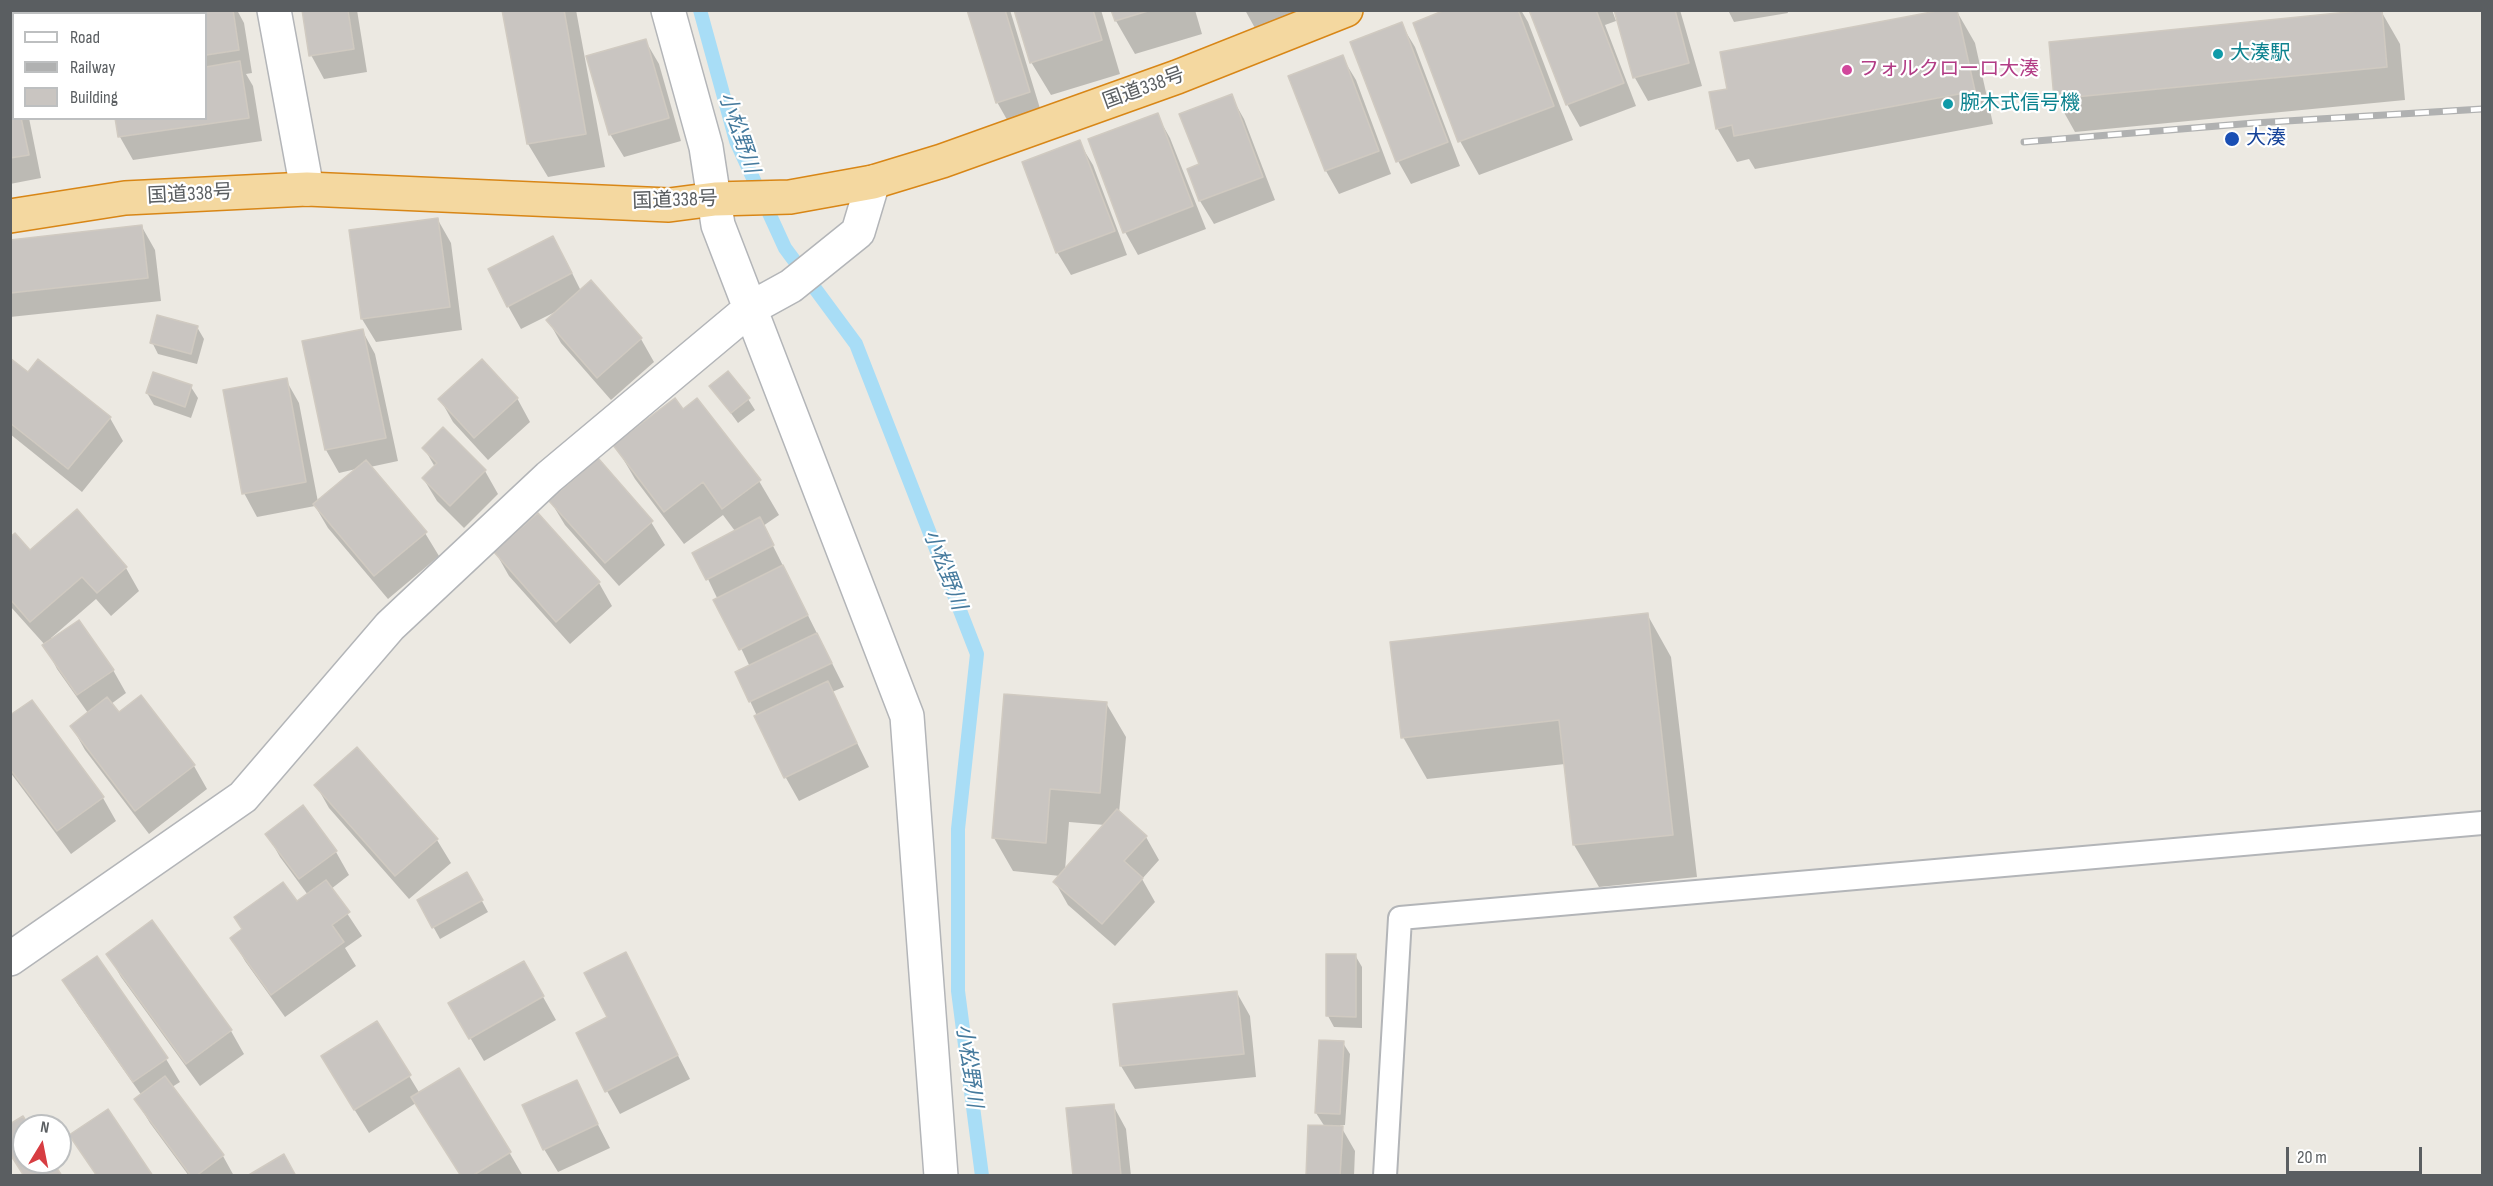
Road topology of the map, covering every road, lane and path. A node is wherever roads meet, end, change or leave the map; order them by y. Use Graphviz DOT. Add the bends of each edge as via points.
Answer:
graph roads {
  1 [pos="274,10"];
  2 [pos="668,10"];
  3 [pos="1346,10"];
  4 [pos="873,182"];
  5 [pos="307,189"];
  6 [pos="725,199"];
  7 [pos="10,216"];
  8 [pos="751,308"];
  9 [pos="2482,823"];
  10 [pos="10,959"];
  11 [pos="941,1176"];
  12 [pos="1385,1176"];
  1 -- 5 [label="street"];
  2 -- 6 [label="street" via="706,147"];
  3 -- 4 [label="highway, 国道338号" via="1177,77"];
  4 -- 6 [label="highway, 国道338号" via="790,197"];
  4 -- 8 [label="street" via="858,232 791,286"];
  5 -- 6 [label="highway, 国道338号" via="669,205"];
  5 -- 7 [label="highway, 国道338号" via="125,198"];
  6 -- 8 [label="street" via="718,225"];
  8 -- 10 [label="street" via="549,477 390,626 243,797"];
  8 -- 11 [label="street" via="906,716"];
  9 -- 12 [label="lane" via="1400,918"];
}
